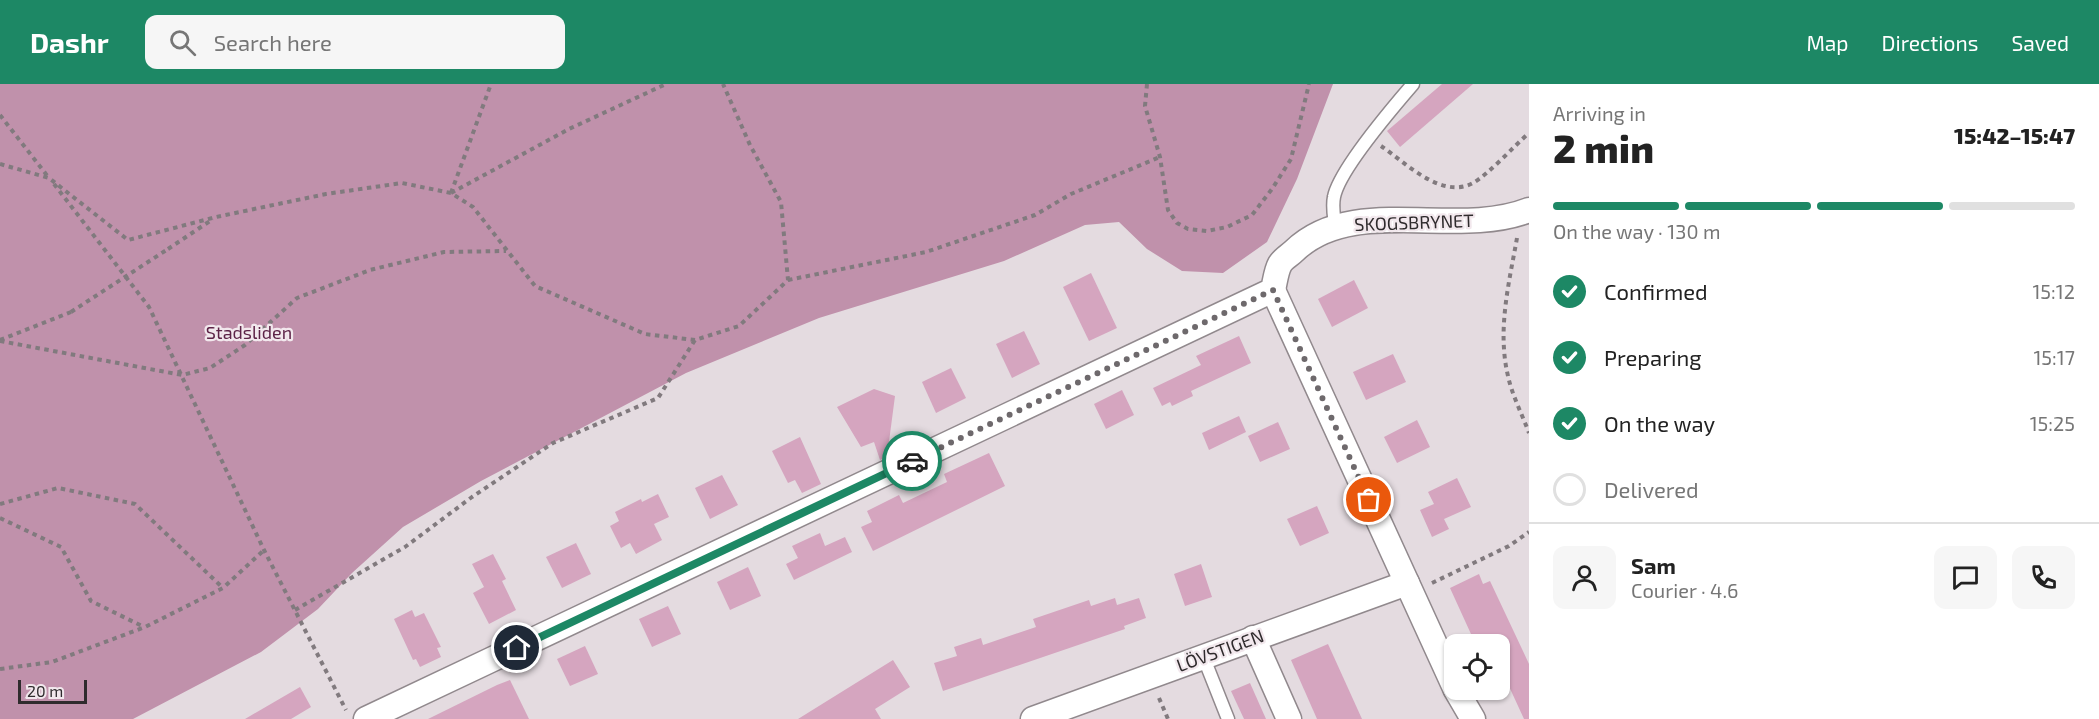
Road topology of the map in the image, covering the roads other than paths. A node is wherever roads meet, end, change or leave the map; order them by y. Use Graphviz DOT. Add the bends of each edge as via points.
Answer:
graph roads {
  1 [pos="1413,84"];
  2 [pos="1525,212"];
  3 [pos="1335,225"];
  4 [pos="1273,290"];
  5 [pos="1407,583"];
  6 [pos="1253,638"];
  7 [pos="1203,656"];
  8 [pos="1444,663"];
  9 [pos="1462,700"];
  10 [pos="366,719"];
  11 [pos="1033,719"];
  12 [pos="1228,719"];
  13 [pos="1289,719"];
  14 [pos="1473,719"];
  1 -- 3 [label="lane, SKOGSBRYNET" via="1370,138 1334,196"];
  2 -- 3 [label="street, SKOGSBRYNET" via="1466,222 1393,220"];
  3 -- 4 [label="street, SKOGSBRYNET" via="1303,242 1280,264"];
  4 -- 5 [label="street"];
  4 -- 10 [label="street"];
  5 -- 6 [label="street, LÖVSTIGEN"];
  5 -- 8 [label="street"];
  6 -- 7 [label="street, LÖVSTIGEN"];
  6 -- 13 [label="street"];
  7 -- 11 [label="street, LÖVSTIGEN"];
  7 -- 12 [label="lane"];
  9 -- 14 [label="street"];
}
